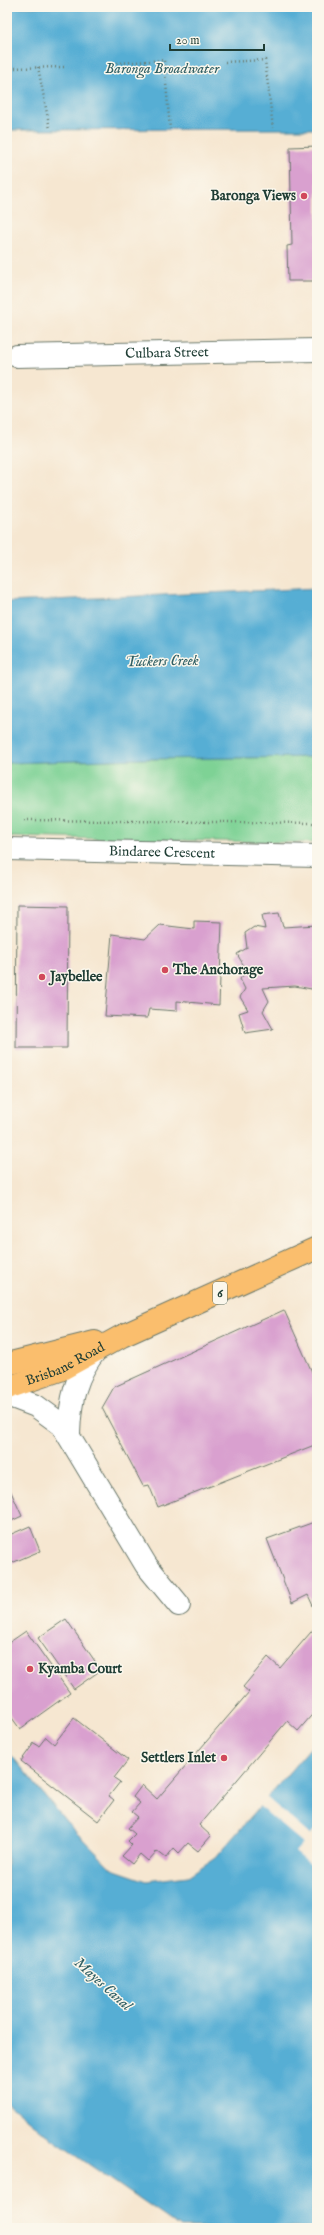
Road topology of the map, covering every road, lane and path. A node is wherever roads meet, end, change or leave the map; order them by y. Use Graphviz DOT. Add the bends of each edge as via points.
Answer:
graph roads {
  1 [pos="225,62"];
  2 [pos="117,63"];
  3 [pos="66,66"];
  4 [pos="38,67"];
  5 [pos="11,68"];
  6 [pos="273,128"];
  7 [pos="50,129"];
  8 [pos="170,129"];
  9 [pos="317,350"];
  10 [pos="17,356"];
  11 [pos="23,820"];
  12 [pos="317,823"];
  13 [pos="7,848"];
  14 [pos="317,856"];
  15 [pos="317,1248"];
  16 [pos="122,1336"];
  17 [pos="96,1350"];
  18 [pos="7,1364"];
  19 [pos="7,1388"];
  20 [pos="7,1395"];
  21 [pos="69,1434"];
  22 [pos="179,1605"];
  1 -- 6 [label="path" via="265,60"];
  2 -- 8 [label="path" via="164,60"];
  3 -- 4 [label="path"];
  4 -- 5 [label="path"];
  4 -- 7 [label="path"];
  9 -- 10 [label="street, Culbara Street"];
  11 -- 12 [label="path"];
  13 -- 14 [label="street, Bindaree Crescent"];
  15 -- 16 [label="main road, Brisbane Road / 6"];
  16 -- 17 [label="main road, Brisbane Road"];
  16 -- 18 [label="main road, Brisbane Road / 6"];
  17 -- 19 [label="main road, Brisbane Road" via="60,1370"];
  17 -- 21 [label="street" via="74,1387 70,1405"];
  20 -- 21 [label="street" via="36,1406 55,1419"];
  21 -- 22 [label="street" via="146,1565"];
}
